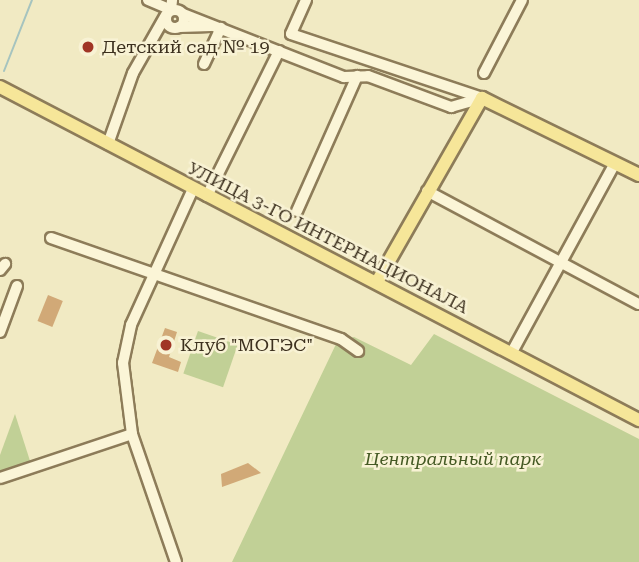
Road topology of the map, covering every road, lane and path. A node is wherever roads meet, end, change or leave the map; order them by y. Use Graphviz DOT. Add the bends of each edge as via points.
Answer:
graph roads {
  1 [pos="148,0"];
  2 [pos="306,0"];
  3 [pos="522,0"];
  4 [pos="170,8"];
  5 [pos="183,14"];
  6 [pos="174,27"];
  7 [pos="218,27"];
  8 [pos="156,29"];
  9 [pos="279,51"];
  10 [pos="204,64"];
  11 [pos="484,74"];
  12 [pos="357,76"];
  13 [pos="0,87"];
  14 [pos="482,98"];
  15 [pos="108,144"];
  16 [pos="615,163"];
  17 [pos="639,175"];
  18 [pos="193,189"];
  19 [pos="427,191"];
  20 [pos="207,196"];
  21 [pos="297,211"];
  22 [pos="51,238"];
  23 [pos="560,263"];
  24 [pos="153,274"];
  25 [pos="377,282"];
  26 [pos="17,286"];
  27 [pos="639,304"];
  28 [pos="0,332"];
  29 [pos="358,351"];
  30 [pos="512,352"];
  31 [pos="639,419"];
  32 [pos="132,434"];
  33 [pos="0,478"];
  34 [pos="176,562"];
  1 -- 4 [label="street"];
  2 -- 14 [label="street" via="291,34"];
  3 -- 11 [label="street"];
  4 -- 5 [label="street"];
  4 -- 6 [label="street"];
  4 -- 8 [label="street"];
  5 -- 6 [label="street"];
  5 -- 7 [label="street"];
  6 -- 7 [label="street"];
  6 -- 8 [label="street"];
  7 -- 9 [label="street"];
  7 -- 10 [label="street"];
  8 -- 15 [label="street"];
  9 -- 12 [label="street" via="344,77"];
  9 -- 20 [label="street"];
  12 -- 14 [label="street" via="402,86 451,107"];
  12 -- 21 [label="street"];
  13 -- 15 [label="main road, УЛИЦА 3-ГО ИНТЕРНАЦИОНАЛА"];
  14 -- 16 [label="main road"];
  14 -- 19 [label="main road"];
  15 -- 18 [label="main road, УЛИЦА 3-ГО ИНТЕРНАЦИОНАЛА"];
  16 -- 17 [label="main road"];
  16 -- 23 [label="street"];
  18 -- 20 [label="main road, УЛИЦА 3-ГО ИНТЕРНАЦИОНАЛА"];
  18 -- 24 [label="street"];
  19 -- 23 [label="street"];
  19 -- 25 [label="main road"];
  20 -- 25 [label="main road, УЛИЦА 3-ГО ИНТЕРНАЦИОНАЛА"];
  22 -- 24 [label="street"];
  23 -- 27 [label="street"];
  23 -- 30 [label="street"];
  24 -- 29 [label="street" via="341,339"];
  24 -- 32 [label="street" via="131,325 123,363"];
  25 -- 30 [label="main road, УЛИЦА 3-ГО ИНТЕРНАЦИОНАЛА"];
  26 -- 28 [label="street"];
  30 -- 31 [label="main road, УЛИЦА 3-ГО ИНТЕРНАЦИОНАЛА"];
  32 -- 33 [label="street"];
  32 -- 34 [label="street"];
}
